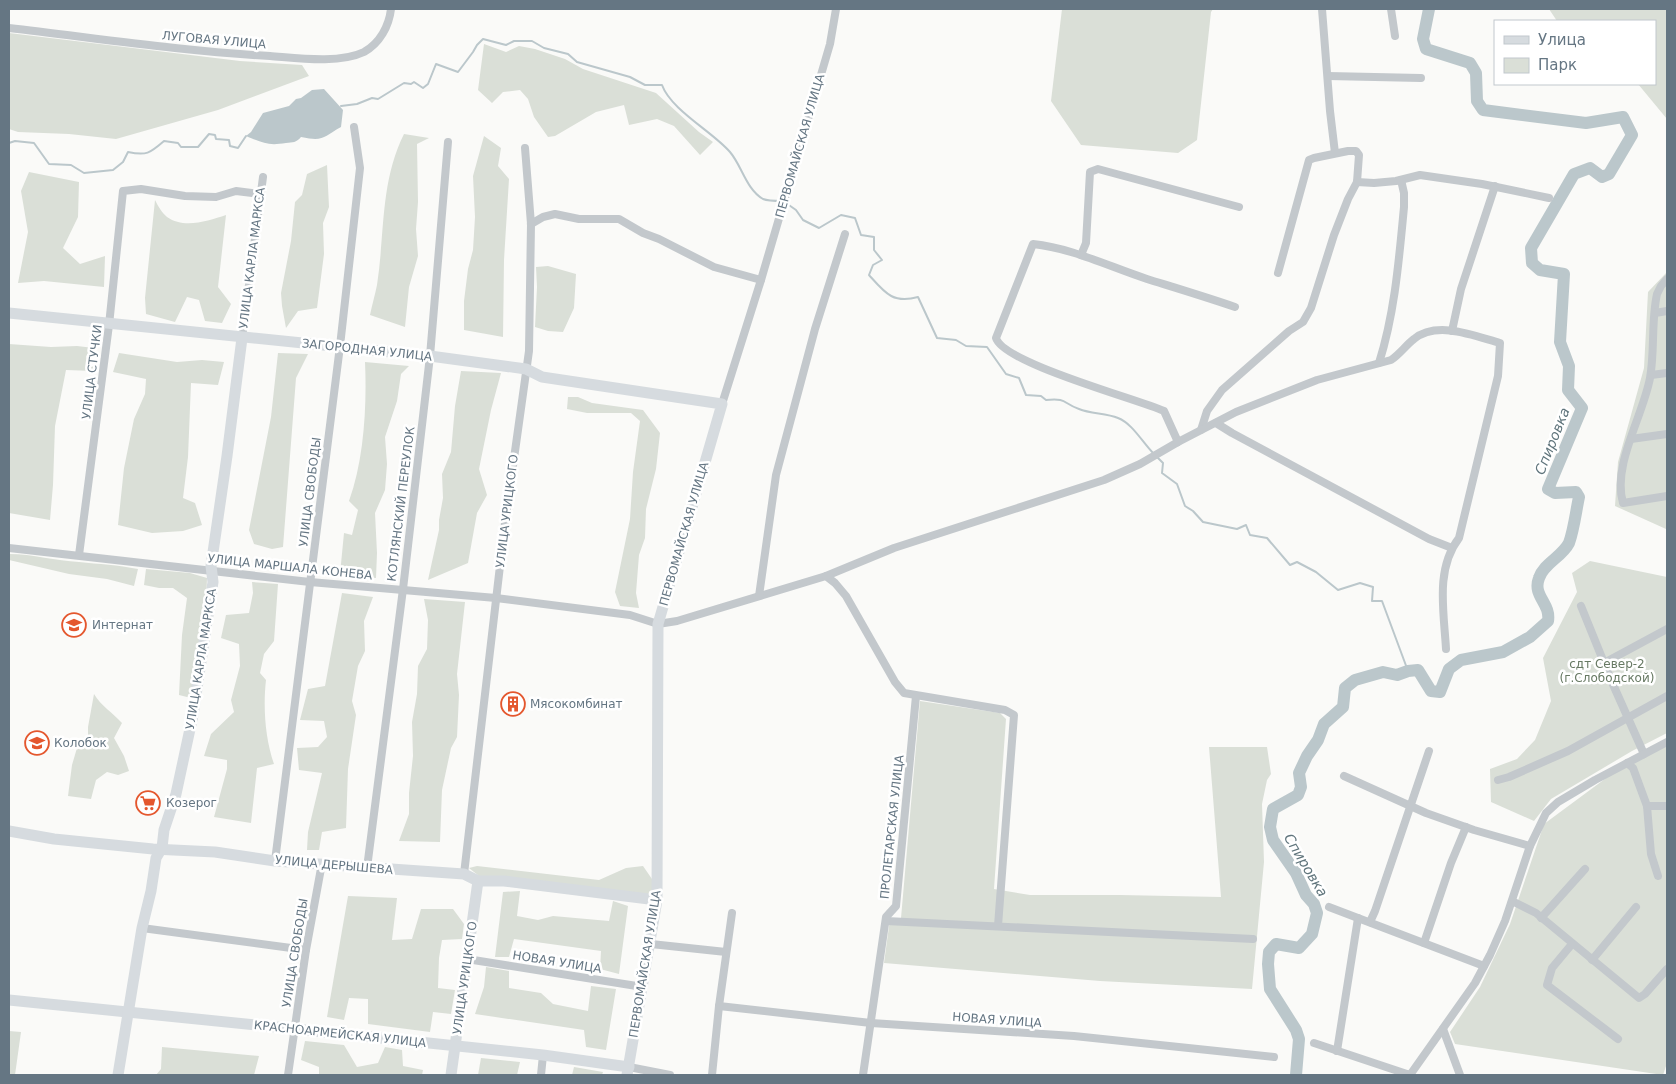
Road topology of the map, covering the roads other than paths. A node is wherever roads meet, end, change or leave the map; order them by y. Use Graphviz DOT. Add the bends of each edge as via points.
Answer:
graph roads {
  1 [pos="391,9"];
  2 [pos="836,9"];
  3 [pos="1322,9"];
  4 [pos="1390,9"];
  5 [pos="9,28"];
  6 [pos="1395,36"];
  7 [pos="1328,76"];
  8 [pos="1421,78"];
  9 [pos="354,127"];
  10 [pos="448,142"];
  11 [pos="525,148"];
  12 [pos="1335,153"];
  13 [pos="263,178"];
  14 [pos="1401,180"];
  15 [pos="1357,182"];
  16 [pos="1495,186"];
  17 [pos="260,194"];
  18 [pos="1548,198"];
  19 [pos="1239,207"];
  20 [pos="531,224"];
  21 [pos="845,234"];
  22 [pos="1081,255"];
  23 [pos="1278,273"];
  24 [pos="1667,279"];
  25 [pos="761,280"];
  26 [pos="1235,307"];
  27 [pos="1667,310"];
  28 [pos="1655,312"];
  29 [pos="9,313"];
  30 [pos="109,325"];
  31 [pos="1452,331"];
  32 [pos="242,338"];
  33 [pos="340,346"];
  34 [pos="430,356"];
  35 [pos="1380,363"];
  36 [pos="526,369"];
  37 [pos="1667,373"];
  38 [pos="1650,375"];
  39 [pos="722,404"];
  40 [pos="1216,422"];
  41 [pos="1201,430"];
  42 [pos="1667,434"];
  43 [pos="1632,440"];
  44 [pos="1178,442"];
  45 [pos="1667,496"];
  46 [pos="9,548"];
  47 [pos="1452,548"];
  48 [pos="79,555"];
  49 [pos="212,570"];
  50 [pos="826,576"];
  51 [pos="310,582"];
  52 [pos="403,590"];
  53 [pos="759,596"];
  54 [pos="496,598"];
  55 [pos="1581,606"];
  56 [pos="658,624"];
  57 [pos="1667,629"];
  58 [pos="1446,649"];
  59 [pos="1604,662"];
  60 [pos="916,696"];
  61 [pos="1667,696"];
  62 [pos="1629,718"];
  63 [pos="1667,742"];
  64 [pos="1430,751"];
  65 [pos="1644,754"];
  66 [pos="1627,763"];
  67 [pos="1344,776"];
  68 [pos="1498,780"];
  69 [pos="1411,806"];
  70 [pos="1647,806"];
  71 [pos="1667,806"];
  72 [pos="1466,827"];
  73 [pos="9,831"];
  74 [pos="1530,846"];
  75 [pos="162,848"];
  76 [pos="275,860"];
  77 [pos="322,863"];
  78 [pos="367,868"];
  79 [pos="1585,869"];
  80 [pos="464,874"];
  81 [pos="1658,876"];
  82 [pos="478,881"];
  83 [pos="657,900"];
  84 [pos="1512,901"];
  85 [pos="1329,907"];
  86 [pos="1636,907"];
  87 [pos="732,913"];
  88 [pos="1358,918"];
  89 [pos="1541,918"];
  90 [pos="886,921"];
  91 [pos="1370,922"];
  92 [pos="998,926"];
  93 [pos="142,928"];
  94 [pos="1253,939"];
  95 [pos="1424,943"];
  96 [pos="651,944"];
  97 [pos="1572,944"];
  98 [pos="306,950"];
  99 [pos="726,952"];
  100 [pos="468,959"];
  101 [pos="1592,960"];
  102 [pos="1484,966"];
  103 [pos="1667,969"];
  104 [pos="643,987"];
  105 [pos="9,1000"];
  106 [pos="719,1006"];
  107 [pos="128,1013"];
  108 [pos="870,1023"];
  109 [pos="295,1028"];
  110 [pos="1443,1029"];
  111 [pos="1618,1039"];
  112 [pos="1314,1043"];
  113 [pos="455,1046"];
  114 [pos="1337,1051"];
  115 [pos="544,1056"];
  116 [pos="1274,1057"];
  117 [pos="628,1071"];
  118 [pos="118,1075"];
  119 [pos="288,1075"];
  120 [pos="451,1075"];
  121 [pos="541,1075"];
  122 [pos="670,1075"];
  123 [pos="712,1075"];
  124 [pos="863,1075"];
  125 [pos="1460,1075"];
  1 -- 5 [label="street, ЛУГОВАЯ УЛИЦА" via="390,20 379,40 364,52 345,58 229,54"];
  2 -- 25 [label="street, ПЕРВОМАЙСКАЯ УЛИЦА" via="830,44"];
  3 -- 7 [label="street"];
  4 -- 6 [label="street"];
  7 -- 8 [label="street"];
  7 -- 12 [label="street"];
  9 -- 33 [label="street, УЛИЦА СВОБОДЫ" via="360,168"];
  10 -- 34 [label="street, КОТЛЯНСКИЙ ПЕРЕУЛОК"];
  11 -- 20 [label="street, УЛИЦА УРИЦКОГО"];
  12 -- 15 [label="street" via="1348,151 1360,155"];
  12 -- 23 [label="street" via="1309,160"];
  13 -- 17 [label="street, УЛИЦА КАРЛА МАРКСА"];
  14 -- 15 [label="street"];
  14 -- 16 [label="street" via="1420,175"];
  14 -- 35 [label="street" via="1404,207 1394,301"];
  15 -- 41 [label="street" via="1303,322 1222,390 1207,411"];
  16 -- 18 [label="street"];
  16 -- 31 [label="street" via="1461,289"];
  17 -- 30 [label="street, УЛИЦА СТУЧКИ" via="236,191 216,197 122,191"];
  17 -- 32 [label="street, УЛИЦА КАРЛА МАРКСА"];
  19 -- 22 [label="street" via="1098,169 1090,172 1086,244"];
  20 -- 25 [label="street" via="555,214 619,219 714,267"];
  20 -- 36 [label="street, УЛИЦА УРИЦКОГО"];
  21 -- 53 [label="street" via="778,466"];
  22 -- 26 [label="street"];
  22 -- 44 [label="street" via="1033,244 997,342 1028,362 1164,411"];
  24 -- 28 [label="street" via="1658,290"];
  25 -- 39 [label="street, ПЕРВОМАЙСКАЯ УЛИЦА"];
  27 -- 28 [label="street"];
  28 -- 38 [label="street"];
  29 -- 30 [label="street, ЗАГОРОДНАЯ УЛИЦА"];
  30 -- 32 [label="street, ЗАГОРОДНАЯ УЛИЦА"];
  30 -- 48 [label="street, УЛИЦА СТУЧКИ"];
  31 -- 35 [label="street" via="1422,334 1399,355"];
  31 -- 47 [label="street" via="1500,343 1500,353 1498,376 1461,531"];
  32 -- 33 [label="street, ЗАГОРОДНАЯ УЛИЦА"];
  32 -- 49 [label="street, УЛИЦА КАРЛА МАРКСА"];
  33 -- 34 [label="street, ЗАГОРОДНАЯ УЛИЦА"];
  33 -- 51 [label="street, УЛИЦА СВОБОДЫ"];
  34 -- 36 [label="street, ЗАГОРОДНАЯ УЛИЦА"];
  34 -- 52 [label="street, КОТЛЯНСКИЙ ПЕРЕУЛОК"];
  35 -- 40 [label="street" via="1318,380"];
  36 -- 39 [label="street, ЗАГОРОДНАЯ УЛИЦА" via="542,377"];
  36 -- 54 [label="street, УЛИЦА УРИЦКОГО"];
  37 -- 38 [label="street"];
  38 -- 43 [label="street"];
  39 -- 56 [label="street, ПЕРВОМАЙСКАЯ УЛИЦА"];
  40 -- 41 [label="street"];
  40 -- 47 [label="street" via="1429,539"];
  41 -- 44 [label="street"];
  42 -- 43 [label="street"];
  43 -- 45 [label="street" via="1621,481 1623,503"];
  44 -- 50 [label="street" via="1104,480 894,548"];
  46 -- 48 [label="street, УЛИЦА МАРШАЛА КОНЕВА"];
  47 -- 58 [label="street" via="1442,584"];
  48 -- 49 [label="street, УЛИЦА МАРШАЛА КОНЕВА"];
  49 -- 51 [label="street, УЛИЦА МАРШАЛА КОНЕВА"];
  49 -- 75 [label="street, УЛИЦА КАРЛА МАРКСА" via="213,582 193,715"];
  50 -- 53 [label="street"];
  50 -- 60 [label="street" via="846,596 895,682 904,693"];
  51 -- 52 [label="street, УЛИЦА МАРШАЛА КОНЕВА"];
  51 -- 76 [label="street, УЛИЦА СВОБОДЫ"];
  52 -- 54 [label="street, УЛИЦА МАРШАЛА КОНЕВА"];
  52 -- 78 [label="street, КОТЛЯНСКИЙ ПЕРЕУЛОК"];
  53 -- 56 [label="street" via="677,622"];
  54 -- 56 [label="street, УЛИЦА МАРШАЛА КОНЕВА" via="630,615"];
  54 -- 80 [label="street, УЛИЦА УРИЦКОГО"];
  55 -- 59 [label="street"];
  56 -- 83 [label="street, ПЕРВОМАЙСКАЯ УЛИЦА"];
  57 -- 59 [label="street"];
  59 -- 62 [label="street"];
  60 -- 90 [label="street, ПРОЛЕТАРСКАЯ УЛИЦА" via="896,906"];
  60 -- 92 [label="street" via="1005,710 1014,715"];
  61 -- 62 [label="street"];
  62 -- 65 [label="street"];
  62 -- 68 [label="street" via="1568,751"];
  63 -- 65 [label="street"];
  64 -- 69 [label="street"];
  65 -- 66 [label="street"];
  66 -- 70 [label="street"];
  66 -- 74 [label="street" via="1558,802 1546,813"];
  67 -- 69 [label="street"];
  69 -- 72 [label="street"];
  69 -- 91 [label="street"];
  70 -- 71 [label="street"];
  70 -- 81 [label="street" via="1651,854"];
  72 -- 74 [label="street"];
  72 -- 95 [label="street"];
  73 -- 75 [label="street, УЛИЦА ДЕРЫШЕВА" via="54,839"];
  74 -- 84 [label="street"];
  75 -- 76 [label="street, УЛИЦА ДЕРЫШЕВА"];
  75 -- 93 [label="street, УЛИЦА КАРЛА МАРКСА" via="156,858"];
  76 -- 77 [label="street, УЛИЦА ДЕРЫШЕВА"];
  77 -- 78 [label="street, УЛИЦА ДЕРЫШЕВА"];
  77 -- 98 [label="street, УЛИЦА СВОБОДЫ"];
  78 -- 80 [label="street, УЛИЦА ДЕРЫШЕВА"];
  79 -- 89 [label="street"];
  80 -- 82 [label="street, УЛИЦА ДЕРЫШЕВА"];
  82 -- 83 [label="street, УЛИЦА ДЕРЫШЕВА" via="504,881"];
  82 -- 100 [label="street, УЛИЦА УРИЦКОГО"];
  83 -- 96 [label="street, ПЕРВОМАЙСКАЯ УЛИЦА"];
  84 -- 89 [label="street"];
  84 -- 102 [label="street"];
  85 -- 88 [label="street"];
  86 -- 101 [label="street"];
  87 -- 99 [label="street"];
  88 -- 91 [label="street"];
  88 -- 114 [label="street"];
  89 -- 97 [label="street"];
  90 -- 92 [label="street"];
  90 -- 108 [label="street, ПРОЛЕТАРСКАЯ УЛИЦА"];
  91 -- 95 [label="street"];
  92 -- 94 [label="street"];
  93 -- 98 [label="street"];
  93 -- 107 [label="street, УЛИЦА КАРЛА МАРКСА"];
  95 -- 102 [label="street"];
  96 -- 99 [label="street"];
  96 -- 104 [label="street, ПЕРВОМАЙСКАЯ УЛИЦА"];
  97 -- 101 [label="street"];
  97 -- 111 [label="street" via="1552,968 1546,985"];
  98 -- 109 [label="street, УЛИЦА СВОБОДЫ"];
  99 -- 106 [label="street"];
  100 -- 104 [label="street, НОВАЯ УЛИЦА"];
  100 -- 113 [label="street, УЛИЦА УРИЦКОГО"];
  101 -- 103 [label="street" via="1639,998"];
  102 -- 110 [label="street"];
  104 -- 117 [label="street, ПЕРВОМАЙСКАЯ УЛИЦА"];
  105 -- 107 [label="street, КРАСНОАРМЕЙСКАЯ УЛИЦА"];
  106 -- 108 [label="street, НОВАЯ УЛИЦА"];
  106 -- 123 [label="street"];
  107 -- 109 [label="street, КРАСНОАРМЕЙСКАЯ УЛИЦА"];
  107 -- 118 [label="street, УЛИЦА КАРЛА МАРКСА"];
  108 -- 116 [label="street, НОВАЯ УЛИЦА" via="1074,1036"];
  108 -- 124 [label="street, ПРОЛЕТАРСКАЯ УЛИЦА"];
  109 -- 113 [label="street, КРАСНОАРМЕЙСКАЯ УЛИЦА"];
  109 -- 119 [label="street, УЛИЦА СВОБОДЫ"];
  110 -- 114 [label="street" via="1410,1075"];
  110 -- 125 [label="street"];
  112 -- 114 [label="street"];
  113 -- 115 [label="street, КРАСНОАРМЕЙСКАЯ УЛИЦА"];
  113 -- 120 [label="street, УЛИЦА УРИЦКОГО"];
  115 -- 117 [label="street, КРАСНОАРМЕЙСКАЯ УЛИЦА"];
  115 -- 121 [label="street"];
  117 -- 122 [label="street, КРАСНОАРМЕЙСКАЯ УЛИЦА"];
}
